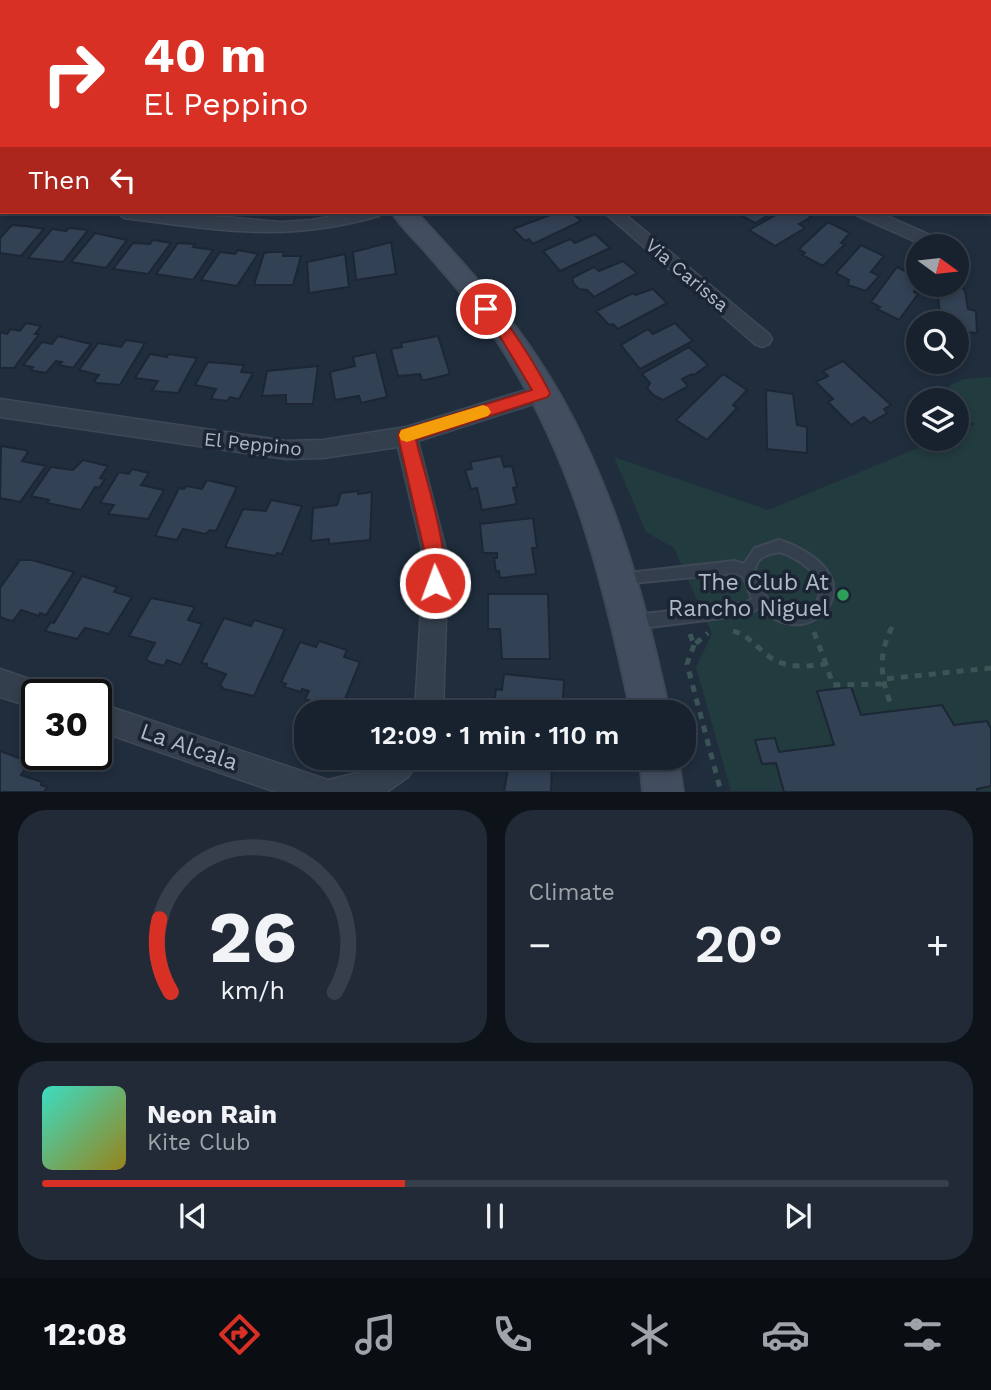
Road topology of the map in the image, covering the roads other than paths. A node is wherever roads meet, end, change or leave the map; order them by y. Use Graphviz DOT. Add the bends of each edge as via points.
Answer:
graph roads {
  1 [pos="367,214"];
  2 [pos="405,214"];
  3 [pos="614,214"];
  4 [pos="868,214"];
  5 [pos="175,215"];
  6 [pos="913,234"];
  7 [pos="762,339"];
  8 [pos="542,393"];
  9 [pos="0,408"];
  10 [pos="406,436"];
  11 [pos="748,571"];
  12 [pos="619,578"];
  13 [pos="760,600"];
  14 [pos="631,623"];
  15 [pos="0,683"];
  16 [pos="21,690"];
  17 [pos="430,700"];
  18 [pos="647,700"];
  19 [pos="112,721"];
  20 [pos="390,770"];
  21 [pos="660,770"];
  22 [pos="321,792"];
  23 [pos="335,792"];
  24 [pos="663,792"];
  1 -- 5 [label="street" via="347,221 275,228"];
  2 -- 8 [label="street" via="504,330"];
  3 -- 7 [label="street, Via Carissa"];
  4 -- 6 [label="street"];
  8 -- 10 [label="street, El Peppino"];
  8 -- 12 [label="street" via="577,461"];
  9 -- 10 [label="street, El Peppino" via="286,450"];
  10 -- 17 [label="street" via="436,558"];
  11 -- 12 [label="lane" via="734,567"];
  11 -- 13 [label="lane"];
  11 -- 13 [label="lane" via="758,552 767,547 791,548 821,574 825,586 820,608 807,616 788,618"];
  12 -- 14 [label="street"];
  13 -- 14 [label="lane" via="746,609"];
  14 -- 18 [label="street"];
  15 -- 16 [label="street"];
  19 -- 22 [label="street, La Alcala"];
  20 -- 23 [label="street" via="365,787"];
  21 -- 24 [label="street"];
}
